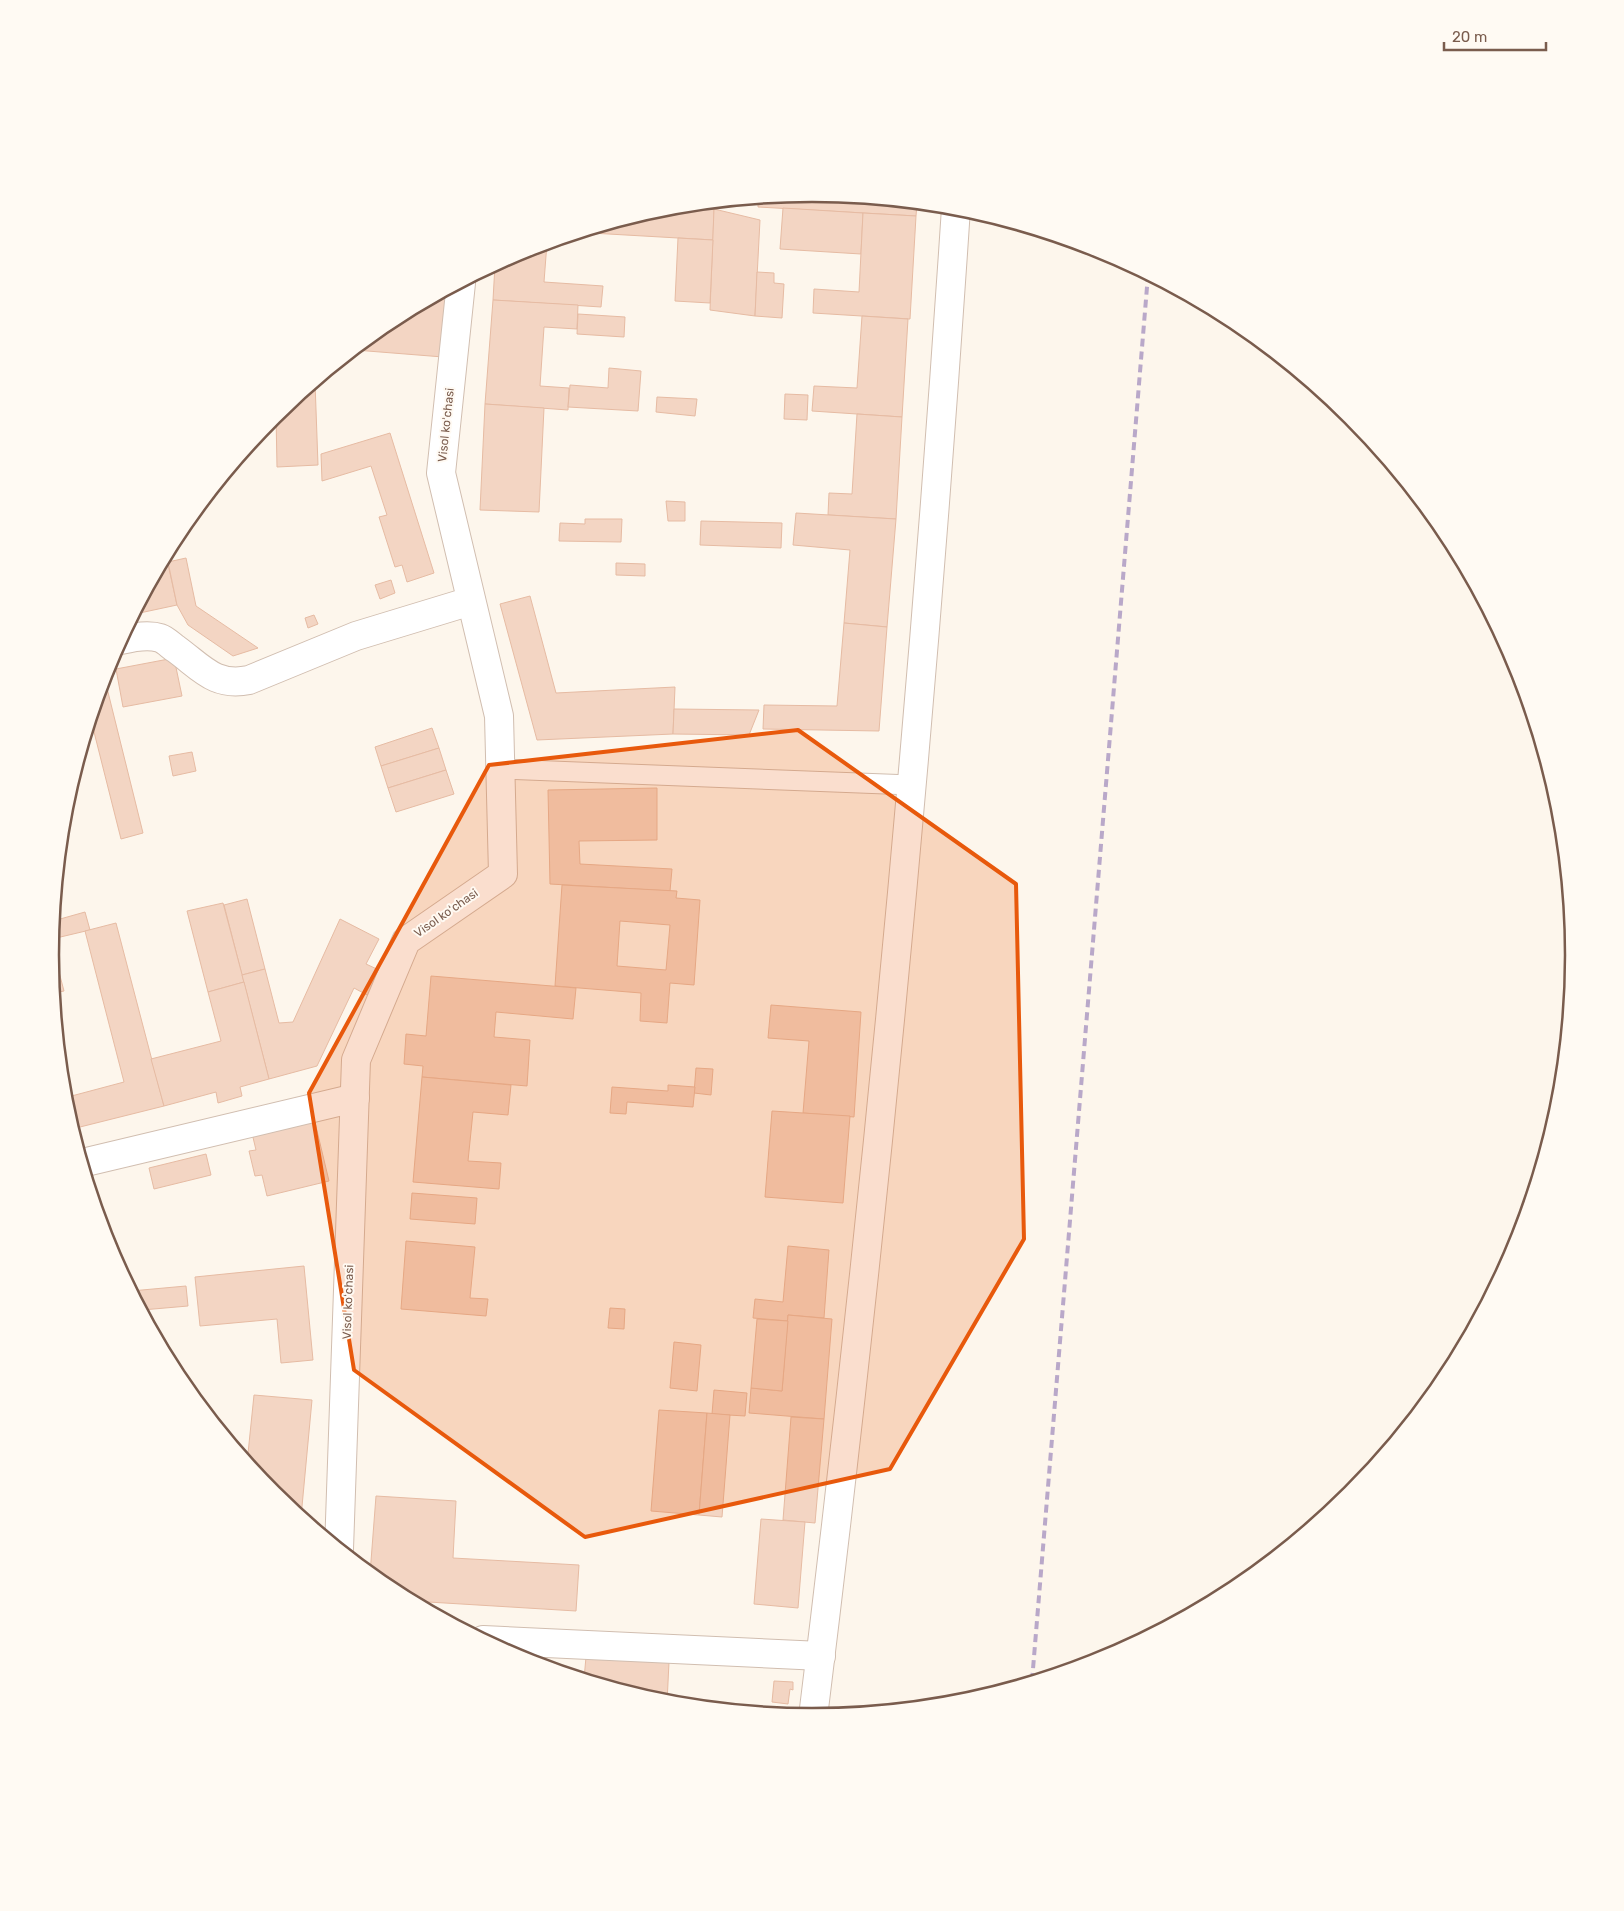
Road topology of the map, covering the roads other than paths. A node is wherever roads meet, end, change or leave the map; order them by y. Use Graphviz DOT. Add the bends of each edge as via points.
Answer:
graph roads {
  1 [pos="955,216"];
  2 [pos="460,290"];
  3 [pos="471,601"];
  4 [pos="129,639"];
  5 [pos="500,769"];
  6 [pos="910,785"];
  7 [pos="355,1098"];
  8 [pos="88,1162"];
  9 [pos="340,1543"];
  10 [pos="501,1641"];
  11 [pos="821,1656"];
  12 [pos="814,1709"];
  1 -- 6 [label="street"];
  2 -- 3 [label="street, Visol koʻchasi" via="441,474"];
  3 -- 4 [label="street" via="356,636 249,680 236,682 224,682 160,638"];
  3 -- 5 [label="street, Visol koʻchasi" via="499,716"];
  5 -- 6 [label="lane"];
  5 -- 7 [label="street, Visol koʻchasi" via="503,874 406,941 356,1060"];
  6 -- 11 [label="street" via="886,1076"];
  7 -- 8 [label="street"];
  7 -- 9 [label="street, Visol koʻchasi"];
  10 -- 11 [label="street"];
  11 -- 12 [label="street"];
}
